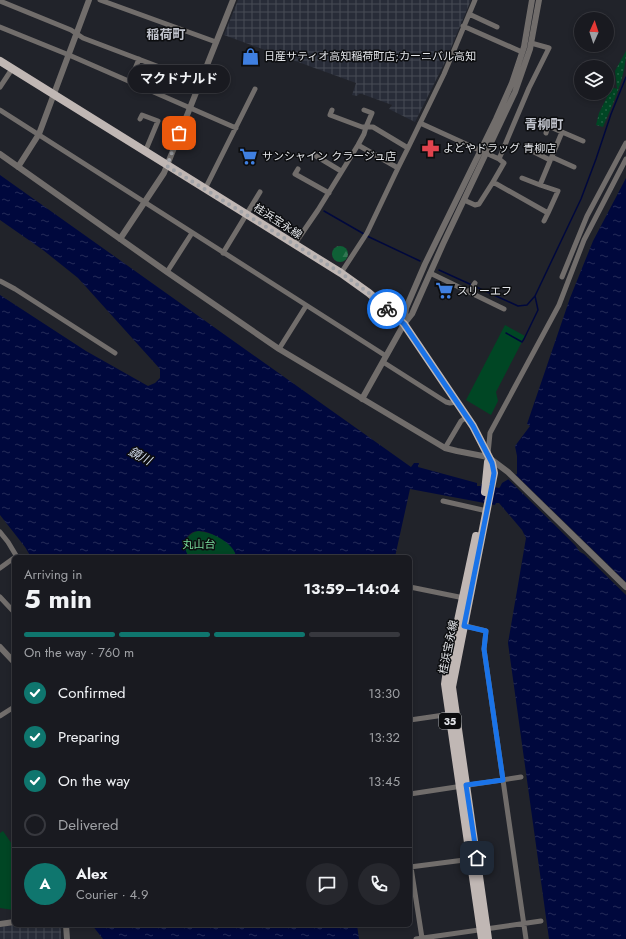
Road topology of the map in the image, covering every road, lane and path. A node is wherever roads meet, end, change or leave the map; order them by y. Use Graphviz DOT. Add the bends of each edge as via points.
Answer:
graph roads {
  1 [pos="89,0"];
  2 [pos="100,0"];
  3 [pos="233,0"];
  4 [pos="475,0"];
  5 [pos="532,0"];
  6 [pos="539,0"];
  7 [pos="0,1"];
  8 [pos="469,14"];
  9 [pos="464,26"];
  10 [pos="0,27"];
  11 [pos="497,27"];
  12 [pos="76,34"];
  13 [pos="216,42"];
  14 [pos="531,43"];
  15 [pos="522,52"];
  16 [pos="69,55"];
  17 [pos="139,59"];
  18 [pos="0,61"];
  19 [pos="12,69"];
  20 [pos="130,82"];
  21 [pos="199,82"];
  22 [pos="0,87"];
  23 [pos="255,89"];
  24 [pos="54,94"];
  25 [pos="189,107"];
  26 [pos="0,110"];
  27 [pos="332,110"];
  28 [pos="364,110"];
  29 [pos="140,119"];
  30 [pos="420,123"];
  31 [pos="366,127"];
  32 [pos="236,128"];
  33 [pos="562,132"];
  34 [pos="546,133"];
  35 [pos="39,134"];
  36 [pos="583,141"];
  37 [pos="626,142"];
  38 [pos="358,145"];
  39 [pos="408,148"];
  40 [pos="480,151"];
  41 [pos="532,151"];
  42 [pos="145,152"];
  43 [pos="0,154"];
  44 [pos="486,154"];
  45 [pos="316,156"];
  46 [pos="499,159"];
  47 [pos="551,159"];
  48 [pos="626,159"];
  49 [pos="167,166"];
  50 [pos="18,167"];
  51 [pos="574,167"];
  52 [pos="398,168"];
  53 [pos="298,169"];
  54 [pos="341,171"];
  55 [pos="522,178"];
  56 [pos="493,182"];
  57 [pos="540,185"];
  58 [pos="205,189"];
  59 [pos="260,192"];
  60 [pos="328,193"];
  61 [pos="464,200"];
  62 [pos="145,202"];
  63 [pos="548,213"];
  64 [pos="246,214"];
  65 [pos="544,221"];
  66 [pos="192,233"];
  67 [pos="120,239"];
  68 [pos="294,245"];
  69 [pos="223,253"];
  70 [pos="167,272"];
  71 [pos="341,273"];
  72 [pos="430,273"];
  73 [pos="562,277"];
  74 [pos="0,281"];
  75 [pos="475,283"];
  76 [pos="469,292"];
  77 [pos="306,306"];
  78 [pos="504,309"];
  79 [pos="404,324"];
  80 [pos="279,349"];
  81 [pos="114,353"];
  82 [pos="385,359"];
  83 [pos="362,399"];
  84 [pos="457,402"];
  85 [pos="467,417"];
  86 [pos="445,448"];
  87 [pos="488,457"];
  88 [pos="443,501"];
  89 [pos="485,508"];
  90 [pos="0,532"];
  91 [pos="15,555"];
  92 [pos="12,560"];
  93 [pos="0,568"];
  94 [pos="412,587"];
  95 [pos="626,587"];
  96 [pos="0,597"];
  97 [pos="466,598"];
  98 [pos="12,610"];
  99 [pos="461,625"];
  100 [pos="0,647"];
  101 [pos="12,660"];
  102 [pos="12,708"];
  103 [pos="452,714"];
  104 [pos="0,716"];
  105 [pos="412,720"];
  106 [pos="521,777"];
  107 [pos="503,780"];
  108 [pos="463,786"];
  109 [pos="412,794"];
  110 [pos="473,859"];
  111 [pos="412,865"];
  112 [pos="412,881"];
  113 [pos="541,921"];
  114 [pos="12,922"];
  115 [pos="0,924"];
  116 [pos="524,924"];
  117 [pos="66,927"];
  118 [pos="484,930"];
  119 [pos="67,939"];
  120 [pos="419,939"];
  121 [pos="482,939"];
  122 [pos="488,939"];
  123 [pos="526,939"];
  1 -- 12 [label="street"];
  2 -- 13 [label="street"];
  3 -- 13 [label="street"];
  4 -- 8 [label="street"];
  5 -- 15 [label="street"];
  6 -- 14 [label="street"];
  7 -- 12 [label="street"];
  8 -- 9 [label="street"];
  8 -- 11 [label="street"];
  9 -- 15 [label="street"];
  9 -- 30 [label="street"];
  10 -- 16 [label="street"];
  12 -- 16 [label="street"];
  12 -- 17 [label="street"];
  13 -- 21 [label="street"];
  14 -- 44 [label="street" via="515,92"];
  14 -- 46 [label="street" via="549,48"];
  15 -- 40 [label="street" via="509,90"];
  16 -- 20 [label="street"];
  16 -- 24 [label="street"];
  17 -- 20 [label="street"];
  17 -- 21 [label="street"];
  18 -- 19 [label="main road, 桂浜宝永線 / 35"];
  19 -- 22 [label="street"];
  19 -- 24 [label="main road, 桂浜宝永線 / 35"];
  20 -- 25 [label="street"];
  21 -- 25 [label="street"];
  23 -- 32 [label="street"];
  24 -- 35 [label="street"];
  24 -- 42 [label="main road, 桂浜宝永線 / 35"];
  25 -- 32 [label="street"];
  25 -- 49 [label="street"];
  26 -- 35 [label="street"];
  27 -- 31 [label="street" via="330,115"];
  28 -- 31 [label="street" via="372,113"];
  29 -- 42 [label="street" via="142,115 158,121"];
  30 -- 39 [label="street"];
  30 -- 40 [label="street"];
  31 -- 38 [label="street"];
  31 -- 39 [label="street" via="373,128"];
  32 -- 58 [label="street"];
  33 -- 34 [label="street" via="548,126"];
  33 -- 36 [label="street"];
  33 -- 47 [label="street"];
  35 -- 50 [label="street"];
  35 -- 62 [label="street"];
  37 -- 73 [label="street" via="587,216"];
  38 -- 52 [label="street"];
  38 -- 54 [label="street"];
  39 -- 52 [label="street"];
  40 -- 44 [label="street"];
  40 -- 79 [label="street" via="406,308"];
  41 -- 47 [label="street"];
  42 -- 49 [label="main road, 桂浜宝永線 / 35"];
  43 -- 50 [label="street"];
  44 -- 46 [label="street"];
  44 -- 61 [label="street"];
  45 -- 54 [label="street"];
  46 -- 56 [label="street" via="504,163"];
  47 -- 51 [label="street"];
  47 -- 57 [label="street"];
  48 -- 87 [label="street" via="584,240 559,305 490,433"];
  49 -- 58 [label="main road, 桂浜宝永線 / 35"];
  49 -- 62 [label="street"];
  50 -- 67 [label="street"];
  52 -- 71 [label="street" via="366,235"];
  53 -- 60 [label="street" via="295,174"];
  54 -- 60 [label="street"];
  55 -- 57 [label="street"];
  56 -- 61 [label="street" via="479,204"];
  56 -- 63 [label="street"];
  57 -- 63 [label="street" via="558,191"];
  58 -- 64 [label="main road, 桂浜宝永線 / 35"];
  59 -- 64 [label="street"];
  60 -- 68 [label="street"];
  61 -- 72 [label="street"];
  62 -- 66 [label="street"];
  62 -- 67 [label="street"];
  63 -- 65 [label="street"];
  64 -- 68 [label="main road, 桂浜宝永線 / 35"];
  64 -- 69 [label="street"];
  66 -- 69 [label="street"];
  66 -- 70 [label="street"];
  67 -- 70 [label="street"];
  68 -- 71 [label="main road, 桂浜宝永線 / 35"];
  69 -- 77 [label="street"];
  70 -- 80 [label="street"];
  71 -- 79 [label="main road, 桂浜宝永線 / 35" via="369,293"];
  72 -- 76 [label="street"];
  72 -- 79 [label="street" via="412,314"];
  74 -- 81 [label="street"];
  75 -- 76 [label="street"];
  76 -- 78 [label="street"];
  77 -- 80 [label="street"];
  77 -- 82 [label="street"];
  79 -- 82 [label="street"];
  79 -- 84 [label="main road, 桂浜宝永線 / 35"];
  80 -- 83 [label="street"];
  82 -- 83 [label="street"];
  82 -- 84 [label="street" via="446,402"];
  83 -- 86 [label="street"];
  84 -- 85 [label="main road, 桂浜宝永線 / 35"];
  85 -- 86 [label="street" via="460,422"];
  85 -- 87 [label="main road, 桂浜宝永線 / 35"];
  86 -- 87 [label="street"];
  87 -- 89 [label="main road, 桂浜宝永線 / 35" via="489,484"];
  87 -- 95 [label="street" via="508,472"];
  88 -- 89 [label="street"];
  89 -- 97 [label="main road, 桂浜宝永線 / 35"];
  90 -- 91 [label="street"];
  92 -- 93 [label="street"];
  94 -- 97 [label="street"];
  96 -- 98 [label="street"];
  97 -- 99 [label="main road, 桂浜宝永線 / 35"];
  99 -- 103 [label="main road, 桂浜宝永線 / 35" via="452,687"];
  99 -- 107 [label="street" via="486,631 484,649"];
  100 -- 101 [label="street"];
  102 -- 104 [label="street"];
  103 -- 105 [label="street"];
  103 -- 108 [label="main road, 桂浜宝永線 / 35"];
  106 -- 107 [label="street"];
  107 -- 108 [label="street"];
  107 -- 116 [label="street"];
  108 -- 109 [label="street"];
  108 -- 110 [label="main road, 桂浜宝永線 / 35"];
  110 -- 111 [label="street"];
  110 -- 118 [label="main road, 桂浜宝永線 / 35"];
  112 -- 120 [label="street"];
  113 -- 116 [label="street"];
  114 -- 115 [label="street"];
  116 -- 118 [label="street"];
  116 -- 123 [label="street"];
  117 -- 119 [label="street"];
  118 -- 120 [label="street"];
  118 -- 121 [label="main road, 桂浜宝永線 / 35"];
  118 -- 122 [label="main road, 桂浜宝永線 / 35"];
}
